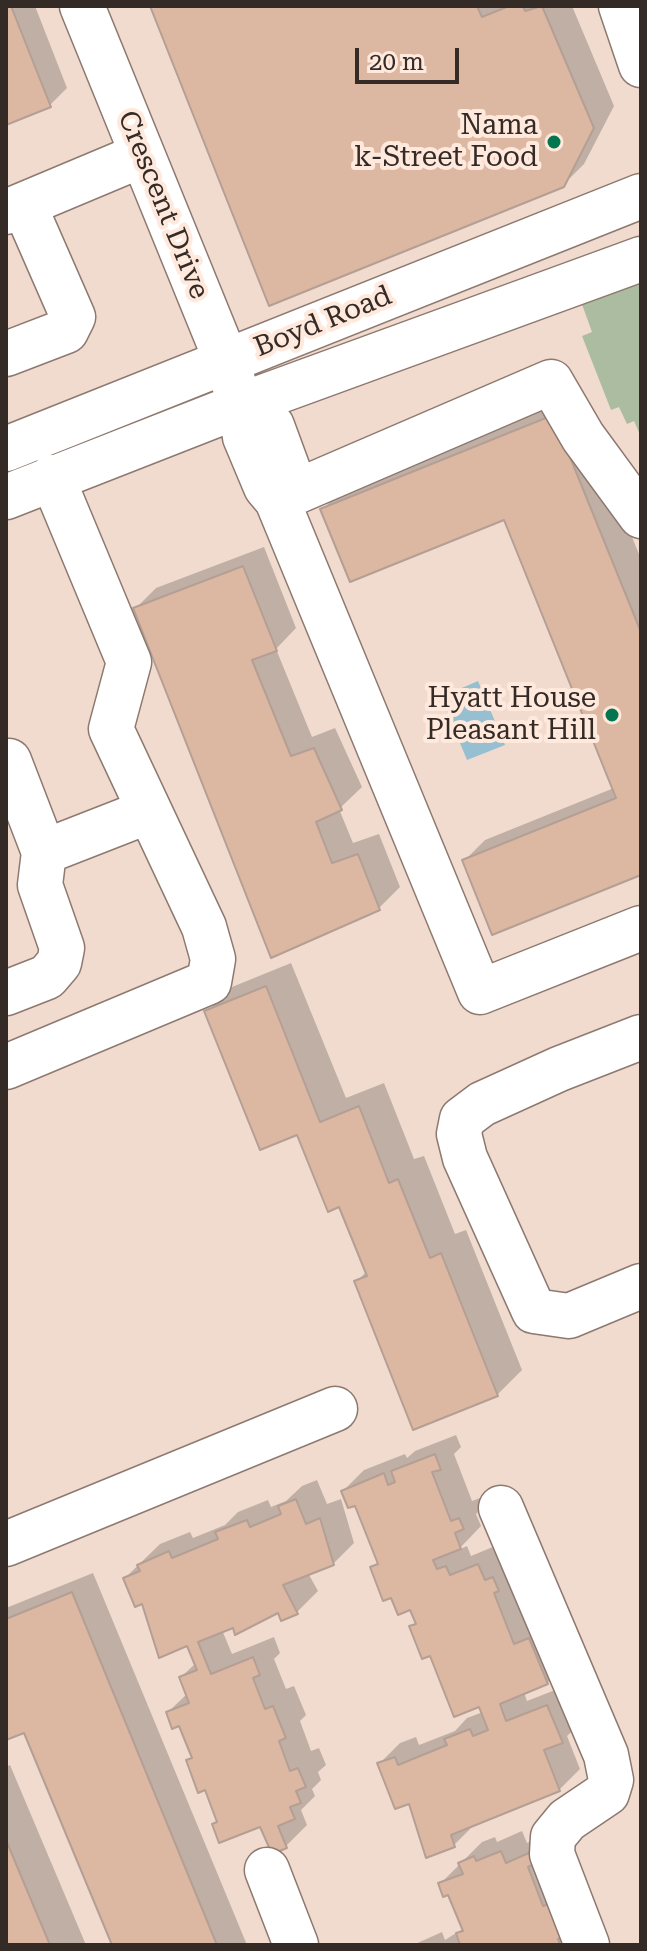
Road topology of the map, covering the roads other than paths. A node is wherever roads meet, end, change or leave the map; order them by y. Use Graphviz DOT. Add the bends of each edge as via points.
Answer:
graph roads {
  1 [pos="82,6"];
  2 [pos="621,6"];
  3 [pos="641,65"];
  4 [pos="142,155"];
  5 [pos="641,196"];
  6 [pos="15,208"];
  7 [pos="641,259"];
  8 [pos="6,354"];
  9 [pos="226,360"];
  10 [pos="241,405"];
  11 [pos="6,449"];
  12 [pos="52,477"];
  13 [pos="6,497"];
  14 [pos="277,500"];
  15 [pos="641,516"];
  16 [pos="12,787"];
  17 [pos="149,811"];
  18 [pos="44,852"];
  19 [pos="641,928"];
  20 [pos="6,993"];
  21 [pos="641,1037"];
  22 [pos="6,1067"];
  23 [pos="641,1286"];
  24 [pos="335,1409"];
  25 [pos="501,1508"];
  26 [pos="6,1544"];
  27 [pos="267,1870"];
  28 [pos="296,1945"];
  29 [pos="587,1945"];
  1 -- 4 [label="street, Crescent Drive"];
  2 -- 3 [label="street"];
  4 -- 6 [label="street"];
  4 -- 9 [label="street, Crescent Drive"];
  5 -- 9 [label="street, Boyd Road"];
  6 -- 8 [label="street" via="73,317 66,331"];
  7 -- 10 [label="street, Boyd Road"];
  9 -- 10 [label="street, Crescent Drive"];
  9 -- 11 [label="street, Boyd Road"];
  10 -- 12 [label="street, Boyd Road"];
  10 -- 14 [label="street, Crescent Drive" via="245,437"];
  12 -- 13 [label="street, Boyd Road"];
  12 -- 17 [label="street" via="129,662 111,729"];
  14 -- 15 [label="street" via="551,382 583,437"];
  14 -- 19 [label="street, Crescent Drive" via="480,992"];
  16 -- 18 [label="street"];
  17 -- 18 [label="street"];
  17 -- 22 [label="street" via="204,927 213,959 209,982"];
  18 -- 20 [label="street" via="40,885 62,948 59,963 47,977"];
  21 -- 23 [label="street" via="482,1104 462,1119 459,1134 534,1311 569,1316"];
  24 -- 26 [label="street"];
  25 -- 29 [label="street" via="606,1755 611,1780 607,1793 567,1820 553,1837 552,1854"];
  27 -- 28 [label="street"];
}
